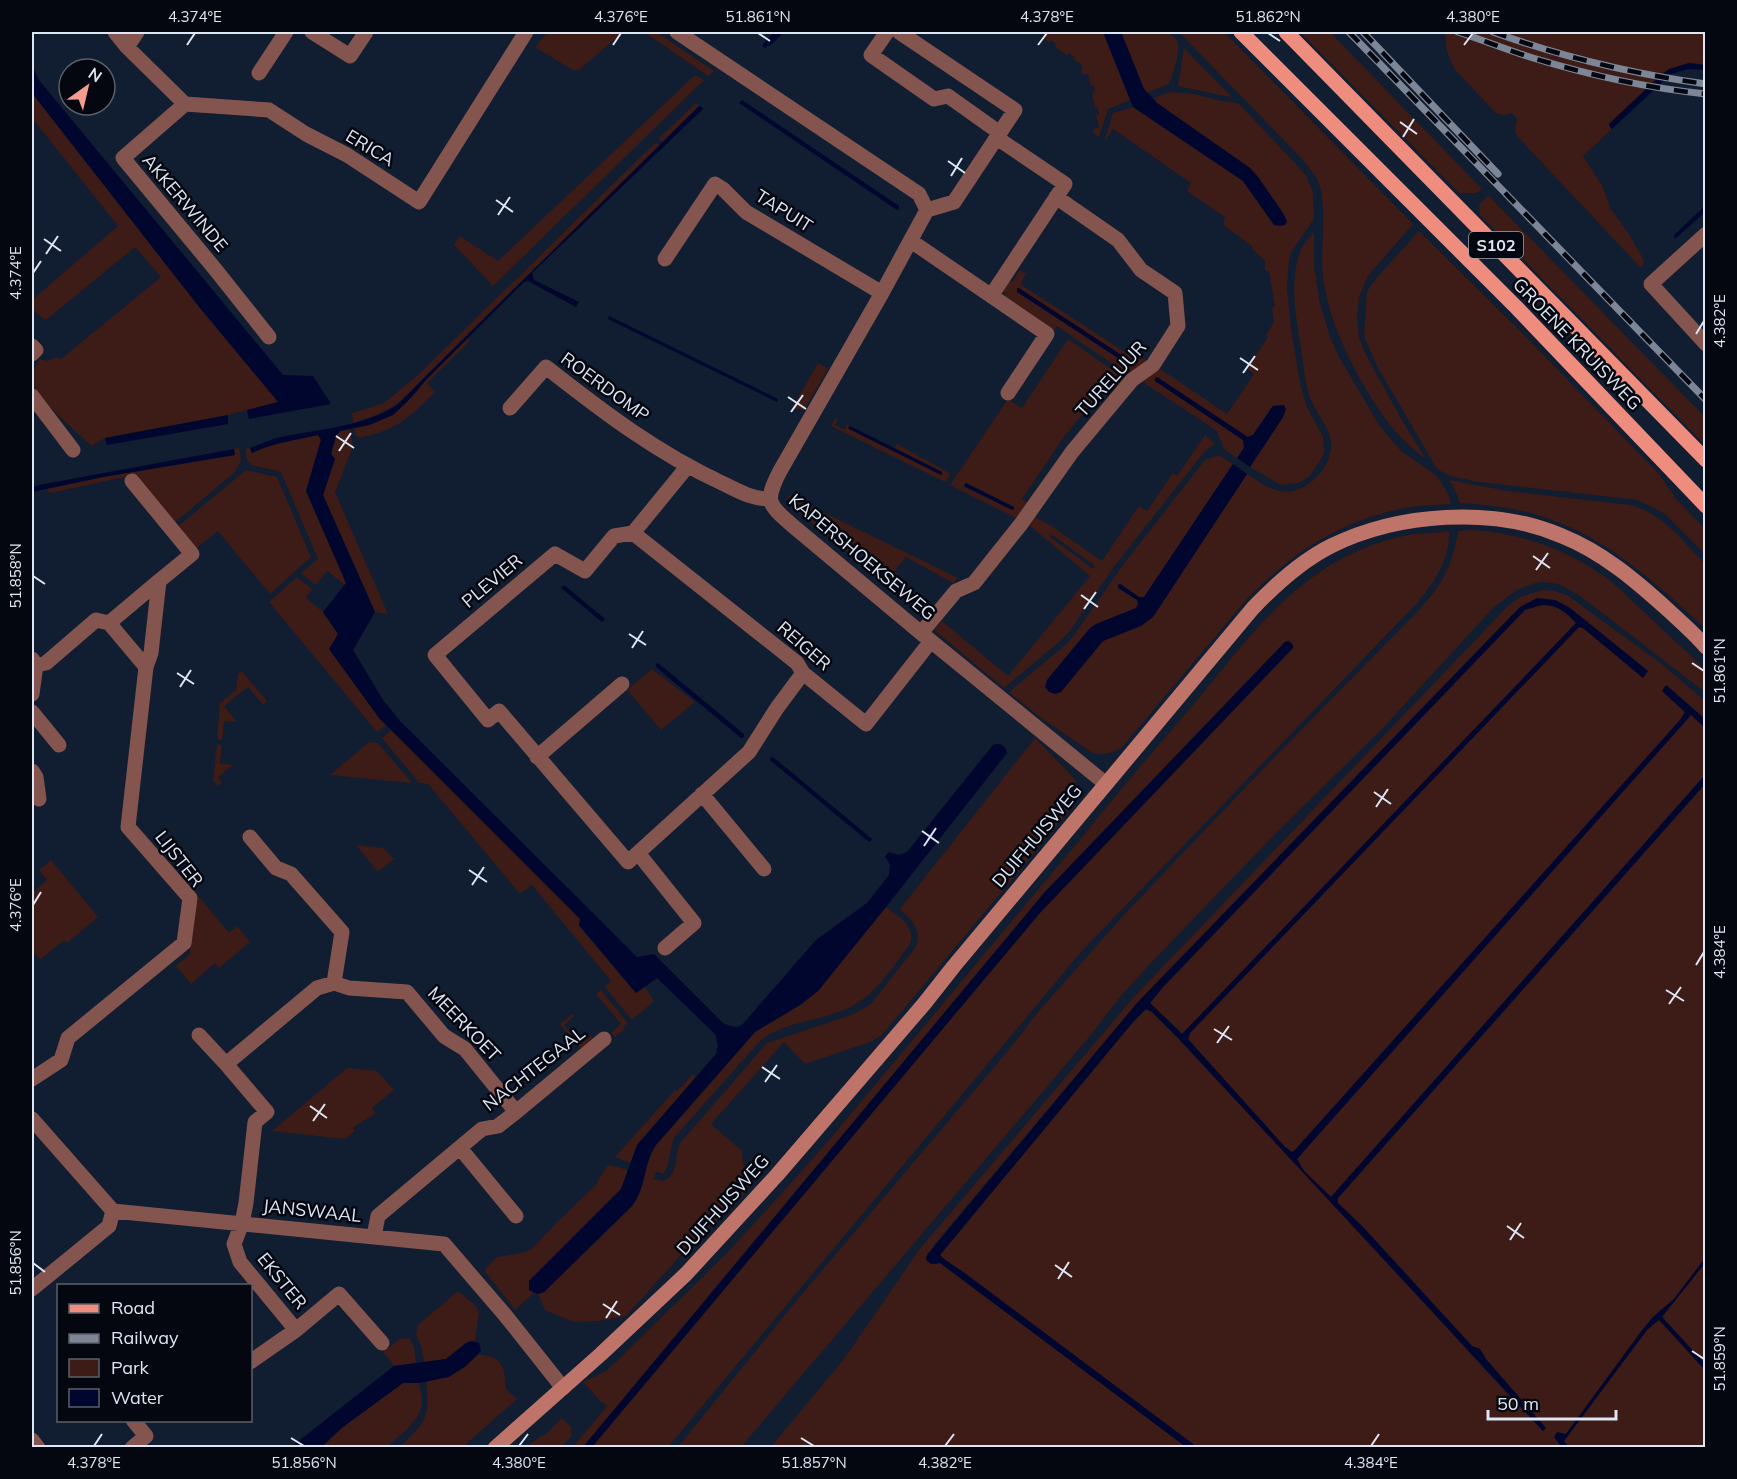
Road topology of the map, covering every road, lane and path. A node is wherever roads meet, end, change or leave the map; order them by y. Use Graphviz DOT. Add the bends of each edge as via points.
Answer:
graph roads {
  1 [pos="115,32"];
  2 [pos="137,32"];
  3 [pos="286,32"];
  4 [pos="312,32"];
  5 [pos="366,32"];
  6 [pos="526,32"];
  7 [pos="677,32"];
  8 [pos="887,32"];
  9 [pos="899,32"];
  10 [pos="1241,32"];
  11 [pos="1286,32"];
  12 [pos="127,46"];
  13 [pos="260,73"];
  14 [pos="185,104"];
  15 [pos="998,135"];
  16 [pos="1056,197"];
  17 [pos="927,210"];
  18 [pos="1706,234"];
  19 [pos="911,241"];
  20 [pos="665,259"];
  21 [pos="882,292"];
  22 [pos="991,296"];
  23 [pos="269,337"];
  24 [pos="1706,344"];
  25 [pos="32,346"];
  26 [pos="32,354"];
  27 [pos="1008,393"];
  28 [pos="32,396"];
  29 [pos="510,408"];
  30 [pos="74,450"];
  31 [pos="1706,460"];
  32 [pos="687,467"];
  33 [pos="132,481"];
  34 [pos="770,499"];
  35 [pos="1706,506"];
  36 [pos="633,533"];
  37 [pos="159,581"];
  38 [pos="109,623"];
  39 [pos="926,637"];
  40 [pos="1702,642"];
  41 [pos="34,662"];
  42 [pos="146,667"];
  43 [pos="802,673"];
  44 [pos="622,684"];
  45 [pos="32,694"];
  46 [pos="32,712"];
  47 [pos="59,745"];
  48 [pos="537,757"];
  49 [pos="32,771"];
  50 [pos="1106,784"];
  51 [pos="702,794"];
  52 [pos="39,799"];
  53 [pos="250,837"];
  54 [pos="638,853"];
  55 [pos="764,869"];
  56 [pos="665,948"];
  57 [pos="334,983"];
  58 [pos="199,1035"];
  59 [pos="604,1039"];
  60 [pos="226,1064"];
  61 [pos="32,1079"];
  62 [pos="516,1112"];
  63 [pos="32,1119"];
  64 [pos="460,1148"];
  65 [pos="113,1211"];
  66 [pos="516,1216"];
  67 [pos="242,1223"];
  68 [pos="374,1236"];
  69 [pos="32,1289"];
  70 [pos="296,1330"];
  71 [pos="382,1342"];
  72 [pos="252,1361"];
  73 [pos="563,1388"];
  74 [pos="135,1422"];
  75 [pos="32,1440"];
  76 [pos="38,1448"];
  77 [pos="132,1448"];
  78 [pos="495,1448"];
  1 -- 12 [label="street"];
  2 -- 12 [label="street"];
  3 -- 13 [label="street"];
  4 -- 5 [label="street" via="350,56"];
  6 -- 14 [label="street, ERICA" via="420,202 347,154 269,110"];
  7 -- 17 [label="street" via="919,194"];
  8 -- 15 [label="street" via="871,55 934,99 948,96"];
  9 -- 15 [label="street" via="1015,110"];
  10 -- 35 [label="main road, GROENE KRUISWEG / S102" via="1517,308"];
  11 -- 31 [label="main road, GROENE KRUISWEG / S102"];
  12 -- 14 [label="street"];
  14 -- 23 [label="street, AKKERWINDE" via="123,158"];
  15 -- 16 [label="street" via="1065,184"];
  15 -- 17 [label="street" via="954,202"];
  16 -- 22 [label="street"];
  16 -- 39 [label="street, TURELUUR" via="1118,240 1141,270 1175,293 1178,327 1153,365 1132,380 1072,452 974,583 956,591"];
  17 -- 19 [label="street, KAPERSHOEKSEWEG"];
  18 -- 24 [label="street" via="1651,284"];
  19 -- 21 [label="street, KAPERSHOEKSEWEG"];
  19 -- 22 [label="street"];
  20 -- 21 [label="street, TAPUIT" via="715,184 746,212"];
  21 -- 34 [label="street, KAPERSHOEKSEWEG" via="780,471"];
  22 -- 27 [label="street" via="1047,334"];
  25 -- 26 [label="street" via="36,350"];
  28 -- 30 [label="street"];
  29 -- 32 [label="street, ROERDOMP" via="546,367 609,417"];
  32 -- 34 [label="street" via="756,499"];
  32 -- 36 [label="street, PLEVIER"];
  33 -- 37 [label="street" via="192,554"];
  34 -- 39 [label="street, KAPERSHOEKSEWEG" via="792,526"];
  36 -- 43 [label="street, REIGER" via="797,663"];
  36 -- 48 [label="street, PLEVIER" via="614,536 585,571 555,554 435,655 488,720 499,711"];
  37 -- 38 [label="street"];
  37 -- 42 [label="street, LIJSTER"];
  38 -- 41 [label="street" via="96,620 46,663"];
  38 -- 42 [label="street"];
  39 -- 43 [label="street, REIGER" via="866,724"];
  39 -- 50 [label="street, KAPERSHOEKSEWEG"];
  40 -- 50 [label="main road, DUIFHUISWEG" via="1616,566 1561,535 1529,524 1482,518 1408,521 1329,547 1272,588"];
  41 -- 45 [label="street"];
  42 -- 61 [label="street, LIJSTER" via="128,827 190,898 184,943 68,1038 61,1060"];
  43 -- 51 [label="street" via="749,752"];
  44 -- 48 [label="street"];
  46 -- 47 [label="street"];
  48 -- 54 [label="street, PLEVIER" via="628,862"];
  49 -- 52 [label="street"];
  50 -- 73 [label="main road, DUIFHUISWEG" via="924,1005 758,1196 686,1274"];
  51 -- 54 [label="street"];
  51 -- 55 [label="street"];
  53 -- 57 [label="street" via="276,868 291,874 342,932"];
  54 -- 56 [label="street" via="694,923"];
  57 -- 60 [label="street" via="317,988"];
  57 -- 62 [label="street, MEERKOET" via="349,988 407,992 444,1036 465,1049"];
  58 -- 60 [label="street"];
  59 -- 62 [label="street, NACHTEGAAL"];
  60 -- 67 [label="street" via="267,1112 255,1122"];
  62 -- 64 [label="street, NACHTEGAAL" via="498,1126 482,1129"];
  63 -- 65 [label="street"];
  64 -- 66 [label="street"];
  64 -- 68 [label="street, NACHTEGAAL" via="378,1216"];
  65 -- 67 [label="street, JANSWAAL"];
  65 -- 69 [label="street" via="109,1226"];
  67 -- 68 [label="street, JANSWAAL"];
  67 -- 70 [label="street, EKSTER" via="234,1244 240,1262"];
  68 -- 73 [label="street, JANSWAAL" via="444,1244"];
  70 -- 71 [label="street, EKSTER" via="339,1294"];
  70 -- 72 [label="street, EKSTER"];
  73 -- 78 [label="main road, DUIFHUISWEG"];
  74 -- 77 [label="street" via="146,1436"];
  75 -- 76 [label="street"];
}
